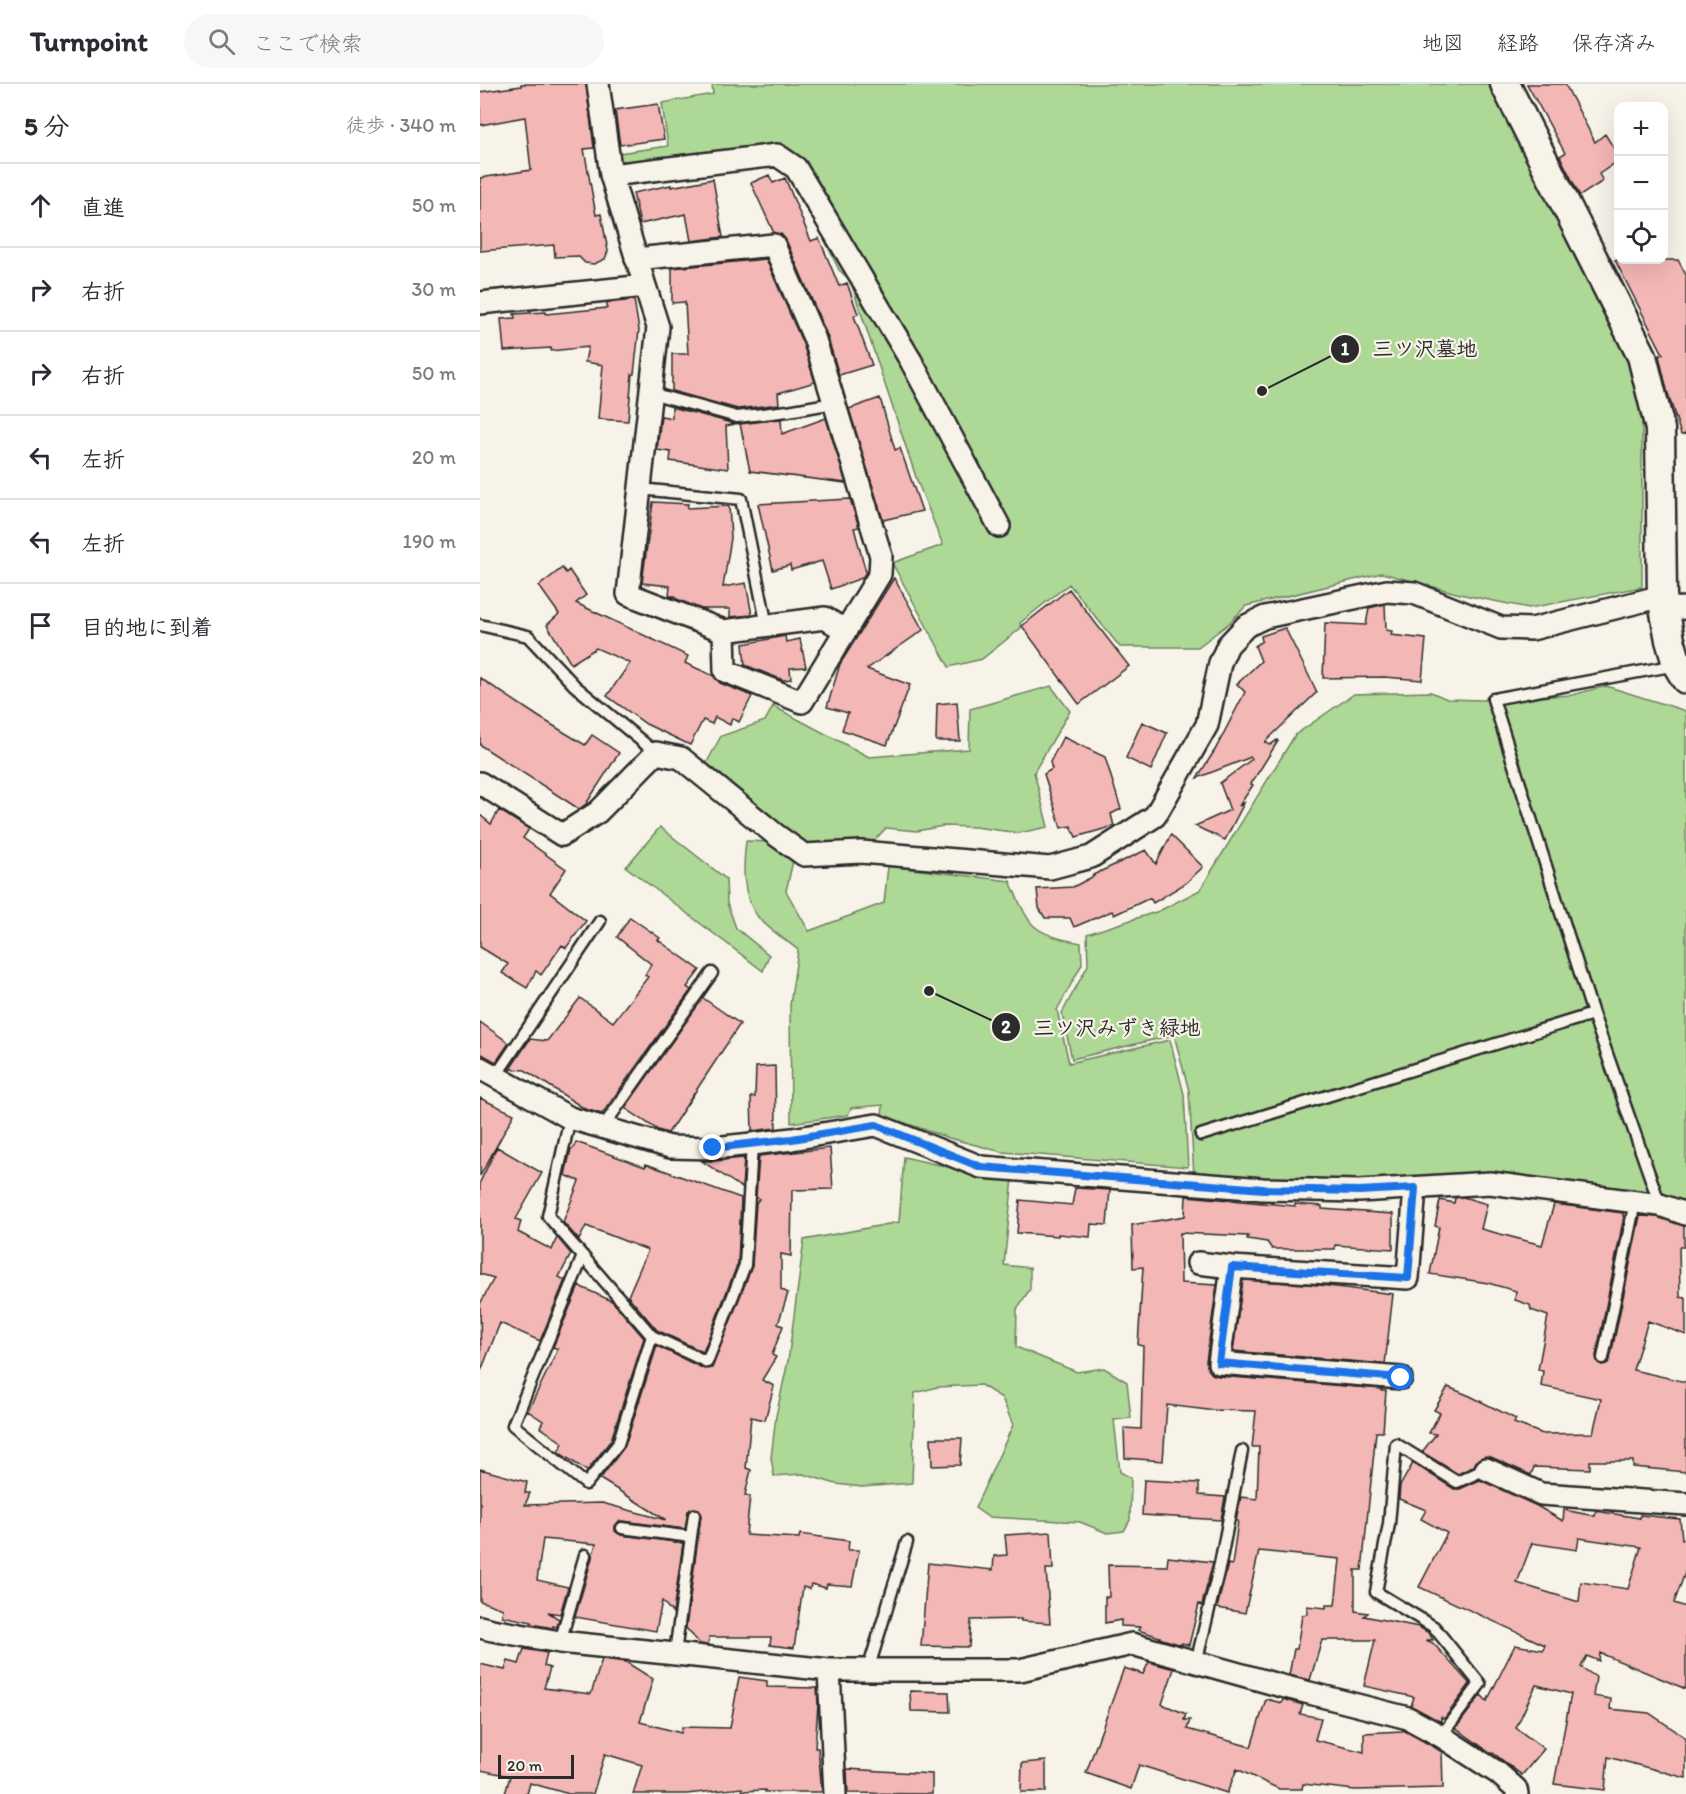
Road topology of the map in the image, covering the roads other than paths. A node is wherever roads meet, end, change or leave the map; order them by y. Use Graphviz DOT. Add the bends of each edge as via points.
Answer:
graph roads {
  1 [pos="598,84"];
  2 [pos="1505,84"];
  3 [pos="611,175"];
  4 [pos="636,259"];
  5 [pos="645,286"];
  6 [pos="480,303"];
  7 [pos="651,393"];
  8 [pos="834,403"];
  9 [pos="640,489"];
  10 [pos="999,526"];
  11 [pos="1671,604"];
  12 [pos="480,625"];
  13 [pos="767,626"];
  14 [pos="724,631"];
  15 [pos="846,631"];
  16 [pos="1682,672"];
  17 [pos="656,753"];
  18 [pos="480,783"];
  19 [pos="600,921"];
  20 [pos="712,973"];
  21 [pos="1593,1014"];
  22 [pos="488,1072"];
  23 [pos="570,1118"];
  24 [pos="603,1127"];
  25 [pos="1201,1135"];
  26 [pos="752,1144"];
  27 [pos="1415,1188"];
  28 [pos="1635,1202"];
  29 [pos="1660,1205"];
  30 [pos="1686,1214"];
  31 [pos="583,1256"];
  32 [pos="1198,1263"];
  33 [pos="1232,1267"];
  34 [pos="652,1336"];
  35 [pos="1603,1358"];
  36 [pos="1401,1378"];
  37 [pos="1242,1451"];
  38 [pos="1486,1469"];
  39 [pos="1686,1504"];
  40 [pos="694,1515"];
  41 [pos="621,1528"];
  42 [pos="691,1537"];
  43 [pos="907,1542"];
  44 [pos="585,1555"];
  45 [pos="480,1627"];
  46 [pos="560,1642"];
  47 [pos="675,1653"];
  48 [pos="1196,1663"];
  49 [pos="830,1670"];
  50 [pos="868,1670"];
  51 [pos="1441,1736"];
  52 [pos="835,1794"];
  53 [pos="1517,1794"];
  1 -- 3 [label="street"];
  2 -- 11 [label="street" via="1642,356 1660,429"];
  3 -- 4 [label="street"];
  3 -- 10 [label="street" via="777,155 796,168 910,361"];
  4 -- 5 [label="street"];
  4 -- 8 [label="street" via="774,245 814,340"];
  5 -- 6 [label="street"];
  5 -- 7 [label="street" via="658,327"];
  7 -- 8 [label="lane" via="736,417"];
  7 -- 9 [label="street"];
  8 -- 15 [label="street" via="881,556 880,574"];
  9 -- 13 [label="lane" via="741,499"];
  9 -- 14 [label="street" via="628,594"];
  11 -- 16 [label="street"];
  11 -- 17 [label="street" via="1532,629 1502,628 1414,593 1388,591 1265,617 1246,626 1228,645 1220,663 1207,725 1155,816 1091,857 1050,868 861,852 804,855 681,758"];
  12 -- 17 [label="lane" via="528,636 575,686"];
  13 -- 14 [label="street"];
  13 -- 15 [label="street" via="825,618"];
  14 -- 15 [label="street" via="725,671 802,702"];
  16 -- 21 [label="lane" via="1493,699"];
  17 -- 18 [label="street" via="598,812 562,835"];
  19 -- 22 [label="lane"];
  20 -- 24 [label="lane"];
  21 -- 25 [label="lane"];
  21 -- 29 [label="lane"];
  22 -- 23 [label="street"];
  23 -- 24 [label="street"];
  23 -- 31 [label="lane" via="548,1216"];
  24 -- 26 [label="street" via="670,1147"];
  26 -- 27 [label="street" via="876,1125 981,1167 1263,1189"];
  26 -- 34 [label="lane" via="745,1265 707,1362"];
  27 -- 28 [label="street" via="1490,1183"];
  27 -- 33 [label="street" via="1408,1278"];
  28 -- 29 [label="street"];
  28 -- 35 [label="lane"];
  29 -- 30 [label="street"];
  31 -- 34 [label="lane"];
  31 -- 34 [label="lane" via="513,1425 586,1484 618,1444"];
  32 -- 33 [label="street"];
  33 -- 36 [label="street" via="1219,1363"];
  37 -- 48 [label="lane"];
  38 -- 39 [label="street" via="1541,1494"];
  38 -- 51 [label="lane" via="1457,1482 1396,1444 1389,1524 1376,1592 1434,1627 1480,1684"];
  40 -- 42 [label="lane"];
  41 -- 42 [label="lane"];
  42 -- 47 [label="lane"];
  43 -- 50 [label="lane"];
  44 -- 46 [label="lane"];
  45 -- 46 [label="street"];
  46 -- 47 [label="street"];
  47 -- 49 [label="street"];
  48 -- 50 [label="street" via="1132,1644 1020,1670"];
  48 -- 51 [label="street" via="1408,1718"];
  49 -- 50 [label="street"];
  49 -- 52 [label="street"];
  51 -- 53 [label="street" via="1498,1773"];
}
